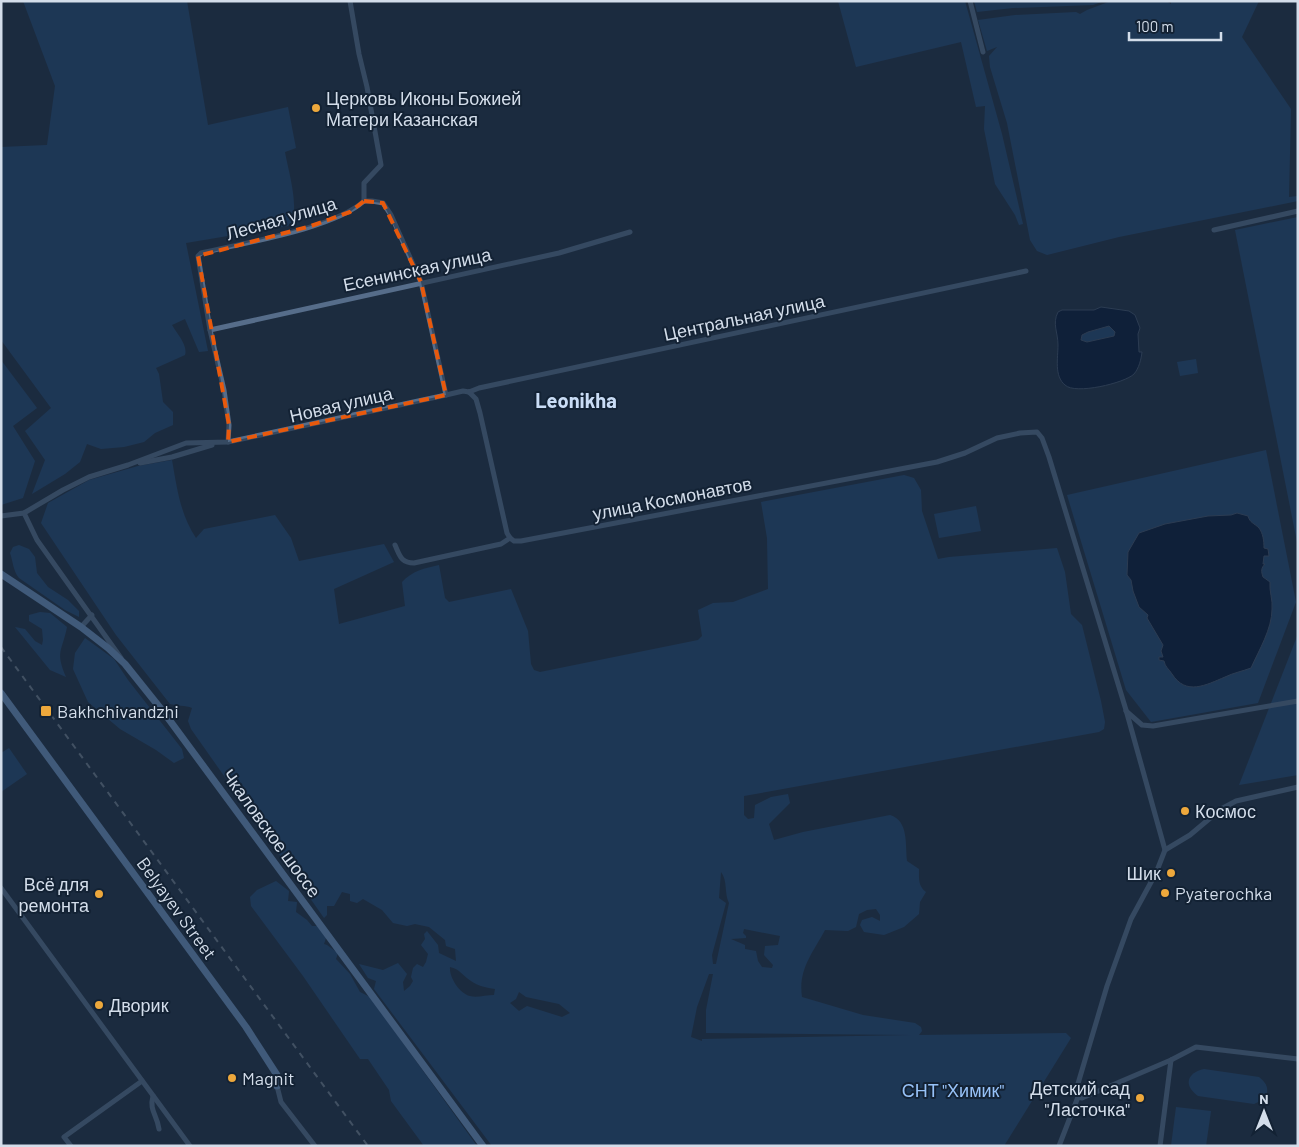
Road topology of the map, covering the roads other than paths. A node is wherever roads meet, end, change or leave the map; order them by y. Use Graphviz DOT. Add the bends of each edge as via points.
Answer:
graph roads {
  1 [pos="350,1"];
  2 [pos="970,1"];
  3 [pos="983,52"];
  4 [pos="364,201"];
  5 [pos="1298,211"];
  6 [pos="1214,230"];
  7 [pos="630,232"];
  8 [pos="1026,271"];
  9 [pos="421,282"];
  10 [pos="210,330"];
  11 [pos="469,392"];
  12 [pos="446,394"];
  13 [pos="219,442"];
  14 [pos="228,442"];
  15 [pos="128,465"];
  16 [pos="24,513"];
  17 [pos="1,516"];
  18 [pos="510,538"];
  19 [pos="396,545"];
  20 [pos="1,574"];
  21 [pos="92,615"];
  22 [pos="81,626"];
  23 [pos="126,664"];
  24 [pos="1,693"];
  25 [pos="1298,701"];
  26 [pos="1126,710"];
  27 [pos="1298,788"];
  28 [pos="1164,850"];
  29 [pos="1,888"];
  30 [pos="1298,1059"];
  31 [pos="1171,1060"];
  32 [pos="142,1081"];
  33 [pos="277,1086"];
  34 [pos="153,1096"];
  35 [pos="1078,1097"];
  36 [pos="159,1129"];
  37 [pos="71,1146"];
  38 [pos="189,1146"];
  39 [pos="315,1146"];
  40 [pos="483,1146"];
  41 [pos="1059,1146"];
  42 [pos="1160,1146"];
  1 -- 4 [label="street" via="381,166 364,183"];
  2 -- 3 [label="street"];
  4 -- 9 [label="street" via="382,203 391,215"];
  4 -- 10 [label="street, Лесная улица" via="350,212 311,226 201,253 198,259"];
  5 -- 6 [label="street"];
  7 -- 9 [label="street, Есенинская улица" via="559,252"];
  8 -- 11 [label="street, Центральная улица"];
  9 -- 10 [label="street, Есенинская улица"];
  9 -- 12 [label="street"];
  10 -- 14 [label="street" via="230,425"];
  11 -- 12 [label="street, Новая улица"];
  11 -- 18 [label="street" via="480,412"];
  12 -- 14 [label="street, Новая улица"];
  13 -- 14 [label="street, Новая улица"];
  13 -- 15 [label="street" via="172,457"];
  13 -- 15 [label="street, Новая улица" via="186,443"];
  15 -- 16 [label="street" via="89,477"];
  16 -- 17 [label="street"];
  16 -- 21 [label="street" via="37,540"];
  18 -- 19 [label="street, улица Космонавтов" via="501,544 414,563 402,560"];
  18 -- 26 [label="street, улица Космонавтов" via="521,541 922,466 965,453 998,438 1020,432 1037,432 1049,457"];
  20 -- 22 [label="street, Чкаловское шоссе"];
  21 -- 22 [label="street"];
  21 -- 23 [label="street"];
  22 -- 23 [label="street, Чкаловское шоссе"];
  23 -- 40 [label="street, Чкаловское шоссе"];
  24 -- 33 [label="street, Belyayev Street" via="246,1027 277,1075"];
  25 -- 26 [label="street" via="1153,726 1142,725"];
  26 -- 28 [label="street"];
  27 -- 28 [label="street" via="1236,801"];
  28 -- 35 [label="street" via="1156,873 1130,919 1077,1087"];
  29 -- 32 [label="street"];
  30 -- 31 [label="street" via="1196,1047"];
  31 -- 35 [label="street"];
  31 -- 42 [label="street"];
  32 -- 34 [label="street"];
  32 -- 37 [label="street" via="64,1137"];
  33 -- 39 [label="street, Belyayev Street" via="281,1102"];
  34 -- 36 [label="street" via="151,1106"];
  34 -- 38 [label="street"];
  35 -- 41 [label="street"];
}
